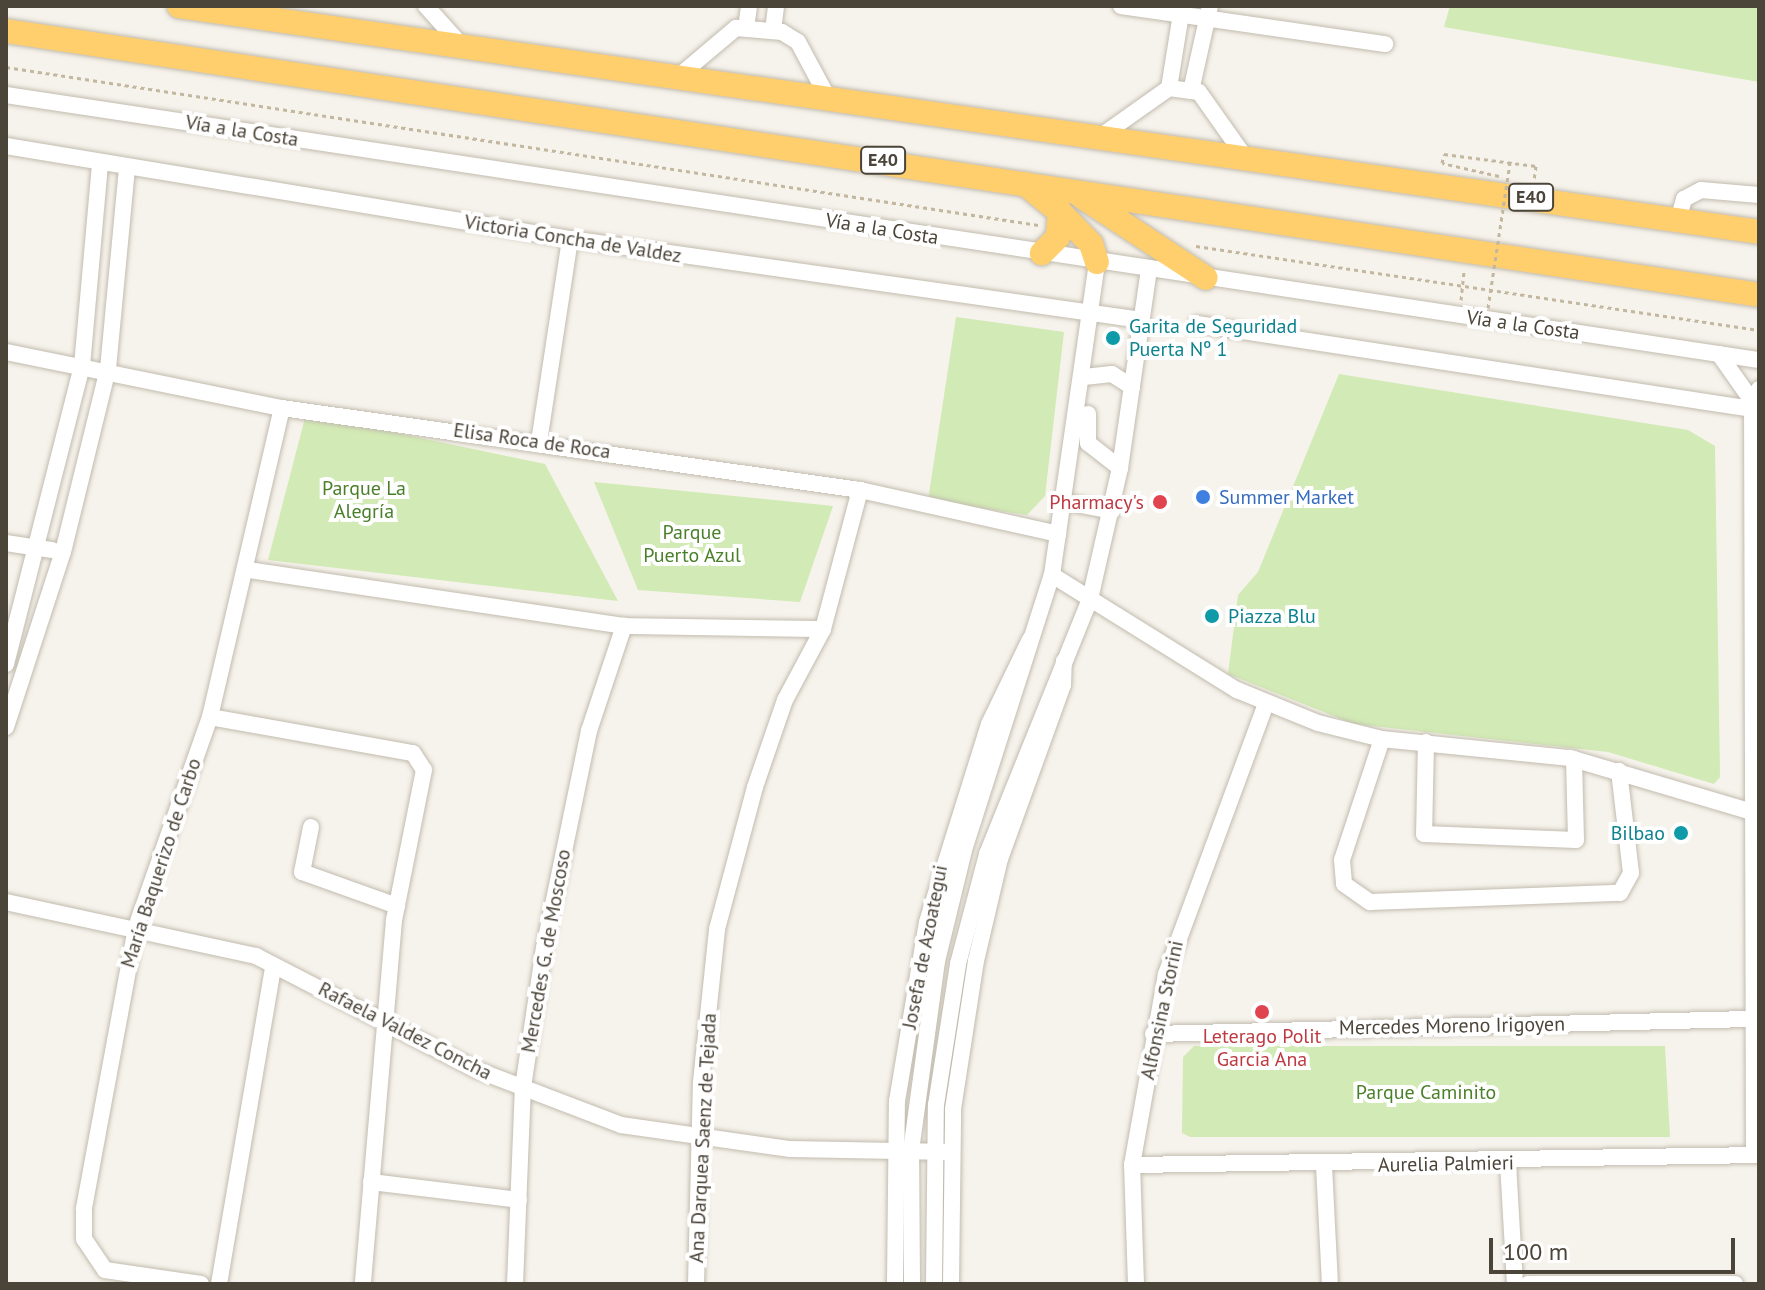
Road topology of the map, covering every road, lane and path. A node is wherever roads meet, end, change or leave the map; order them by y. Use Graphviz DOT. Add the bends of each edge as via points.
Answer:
graph roads {
  1 [pos="426,6"];
  2 [pos="749,6"];
  3 [pos="776,6"];
  4 [pos="1121,6"];
  5 [pos="189,7"];
  6 [pos="1208,12"];
  7 [pos="1181,14"];
  8 [pos="746,28"];
  9 [pos="6,31"];
  10 [pos="773,31"];
  11 [pos="1385,44"];
  12 [pos="461,45"];
  13 [pos="6,67"];
  14 [pos="679,76"];
  15 [pos="1169,88"];
  16 [pos="1191,91"];
  17 [pos="6,95"];
  18 [pos="828,98"];
  19 [pos="1097,139"];
  20 [pos="6,146"];
  21 [pos="1245,157"];
  22 [pos="1510,162"];
  23 [pos="100,164"];
  24 [pos="127,169"];
  25 [pos="1440,173"];
  26 [pos="1522,182"];
  27 [pos="1759,195"];
  28 [pos="1063,210"];
  29 [pos="1678,220"];
  30 [pos="1759,232"];
  31 [pos="570,239"];
  32 [pos="1186,245"];
  33 [pos="1467,249"];
  34 [pos="1042,253"];
  35 [pos="1097,262"];
  36 [pos="1149,270"];
  37 [pos="1206,278"];
  38 [pos="1463,286"];
  39 [pos="1759,295"];
  40 [pos="1460,304"];
  41 [pos="1488,308"];
  42 [pos="1094,314"];
  43 [pos="1141,320"];
  44 [pos="1197,324"];
  45 [pos="1759,330"];
  46 [pos="6,352"];
  47 [pos="1719,354"];
  48 [pos="1759,360"];
  49 [pos="82,366"];
  50 [pos="108,369"];
  51 [pos="1084,381"];
  52 [pos="1132,387"];
  53 [pos="1754,400"];
  54 [pos="282,408"];
  55 [pos="539,442"];
  56 [pos="1120,468"];
  57 [pos="860,490"];
  58 [pos="1065,502"];
  59 [pos="1112,511"];
  60 [pos="1058,534"];
  61 [pos="6,543"];
  62 [pos="41,547"];
  63 [pos="63,552"];
  64 [pos="249,570"];
  65 [pos="1052,575"];
  66 [pos="1090,599"];
  67 [pos="624,626"];
  68 [pos="1038,628"];
  69 [pos="823,629"];
  70 [pos="1064,654"];
  71 [pos="6,664"];
  72 [pos="1266,703"];
  73 [pos="210,717"];
  74 [pos="7,722"];
  75 [pos="1382,739"];
  76 [pos="1426,742"];
  77 [pos="1574,759"];
  78 [pos="1619,771"];
  79 [pos="1756,813"];
  80 [pos="311,827"];
  81 [pos="6,902"];
  82 [pos="397,906"];
  83 [pos="136,927"];
  84 [pos="273,967"];
  85 [pos="1751,1019"];
  86 [pos="384,1020"];
  87 [pos="1153,1034"];
  88 [pos="523,1087"];
  89 [pos="701,1139"];
  90 [pos="893,1150"];
  91 [pos="911,1151"];
  92 [pos="933,1151"];
  93 [pos="951,1152"];
  94 [pos="1756,1155"];
  95 [pos="1508,1163"];
  96 [pos="1132,1165"];
  97 [pos="1324,1166"];
  98 [pos="371,1182"];
  99 [pos="519,1200"];
  100 [pos="201,1284"];
  101 [pos="219,1284"];
  102 [pos="363,1284"];
  103 [pos="515,1284"];
  104 [pos="696,1284"];
  105 [pos="895,1284"];
  106 [pos="912,1284"];
  107 [pos="934,1284"];
  108 [pos="951,1284"];
  109 [pos="1136,1284"];
  110 [pos="1330,1284"];
  111 [pos="1515,1284"];
  112 [pos="1528,1284"];
  113 [pos="1735,1284"];
  1 -- 12 [label="street"];
  2 -- 8 [label="street"];
  3 -- 10 [label="street"];
  4 -- 7 [label="street"];
  5 -- 12 [label="highway, E40"];
  6 -- 7 [label="street"];
  6 -- 11 [label="street"];
  6 -- 16 [label="street"];
  7 -- 15 [label="street"];
  8 -- 10 [label="street"];
  8 -- 14 [label="street" via="728,33"];
  9 -- 28 [label="highway, E40" via="1023,183"];
  10 -- 18 [label="street" via="798,42"];
  12 -- 14 [label="highway, E40"];
  13 -- 28 [label="path"];
  14 -- 18 [label="highway, E40"];
  15 -- 16 [label="street"];
  15 -- 19 [label="street"];
  16 -- 21 [label="street" via="1199,92"];
  17 -- 34 [label="street, Vía a la Costa"];
  18 -- 19 [label="highway, E40"];
  19 -- 21 [label="highway, E40"];
  20 -- 23 [label="street, Victoria Concha de Valdez"];
  21 -- 29 [label="highway, E40"];
  22 -- 25 [label="path" via="1444,154 1442,163 1500,170 1498,180"];
  22 -- 26 [label="path" via="1536,166 1534,184"];
  22 -- 41 [label="path, bridge"];
  23 -- 24 [label="street, Victoria Concha de Valdez"];
  23 -- 49 [label="street"];
  24 -- 31 [label="street, Victoria Concha de Valdez"];
  24 -- 50 [label="street"];
  27 -- 29 [label="street" via="1701,190 1684,199"];
  28 -- 33 [label="highway"];
  28 -- 34 [label="highway"];
  28 -- 35 [label="highway" via="1091,244"];
  28 -- 37 [label="highway"];
  29 -- 30 [label="highway, E40"];
  31 -- 42 [label="street, Victoria Concha de Valdez"];
  31 -- 55 [label="street"];
  32 -- 38 [label="path"];
  33 -- 38 [label="path"];
  33 -- 39 [label="highway"];
  34 -- 35 [label="street, Vía a la Costa"];
  35 -- 36 [label="street, Vía a la Costa"];
  35 -- 42 [label="street, Josefa de Azoategui"];
  36 -- 37 [label="street, Vía a la Costa"];
  36 -- 43 [label="street, Josefa de Azoategui"];
  37 -- 47 [label="street, Vía a la Costa"];
  38 -- 40 [label="path"];
  38 -- 45 [label="path"];
  42 -- 43 [label="street, Victoria Concha de Valdez"];
  42 -- 51 [label="street, Josefa de Azoategui"];
  43 -- 52 [label="street, Josefa de Azoategui"];
  44 -- 53 [label="street"];
  46 -- 49 [label="street, Elisa Roca de Roca"];
  47 -- 48 [label="street, Vía a la Costa"];
  47 -- 53 [label="street"];
  49 -- 50 [label="street, Elisa Roca de Roca"];
  49 -- 62 [label="street"];
  50 -- 54 [label="street, Elisa Roca de Roca"];
  50 -- 63 [label="street"];
  51 -- 52 [label="street" via="1112,374"];
  51 -- 56 [label="street" via="1090,399 1088,443"];
  51 -- 58 [label="street, Josefa de Azoategui"];
  52 -- 56 [label="street, Josefa de Azoategui"];
  53 -- 79 [label="street"];
  54 -- 55 [label="street, Elisa Roca de Roca"];
  54 -- 64 [label="street, María Baquerizo de Carbo"];
  55 -- 57 [label="street, Elisa Roca de Roca"];
  56 -- 59 [label="street, Josefa de Azoategui"];
  57 -- 60 [label="street, Elisa Roca de Roca"];
  57 -- 69 [label="street, Ana Darquea Saenz de Tejada"];
  58 -- 59 [label="street"];
  58 -- 60 [label="street, Josefa de Azoategui"];
  59 -- 66 [label="street, Josefa de Azoategui"];
  60 -- 65 [label="street, Josefa de Azoategui"];
  61 -- 62 [label="street"];
  62 -- 63 [label="street"];
  62 -- 71 [label="street"];
  63 -- 74 [label="street"];
  64 -- 67 [label="street"];
  64 -- 73 [label="street, María Baquerizo de Carbo"];
  65 -- 66 [label="street"];
  65 -- 68 [label="street, Josefa de Azoategui"];
  66 -- 70 [label="street, Josefa de Azoategui"];
  66 -- 72 [label="street"];
  67 -- 69 [label="street"];
  67 -- 88 [label="street, Mercedes G. de Moscoso" via="577,789"];
  68 -- 90 [label="street, Josefa de Azoategui" via="989,724 945,848 914,990"];
  68 -- 91 [label="street, Josefa de Azoategui" via="949,909"];
  69 -- 89 [label="street, Ana Darquea Saenz de Tejada" via="780,715 717,929"];
  70 -- 92 [label="street, Josefa de Azoategui" via="970,914"];
  70 -- 93 [label="street, Josefa de Azoategui" via="1063,685 1000,859 976,961"];
  72 -- 75 [label="street"];
  72 -- 87 [label="street, Alfonsina Storini" via="1182,922"];
  73 -- 82 [label="street" via="419,760 424,770"];
  73 -- 83 [label="street, María Baquerizo de Carbo"];
  75 -- 76 [label="street"];
  75 -- 78 [label="street" via="1342,860 1344,884 1370,902 1620,893 1631,873"];
  76 -- 77 [label="street"];
  76 -- 77 [label="street" via="1424,834 1576,840"];
  77 -- 78 [label="street"];
  78 -- 79 [label="street"];
  79 -- 85 [label="street"];
  80 -- 82 [label="street" via="302,872"];
  81 -- 83 [label="street, Rafaela Valdez Concha"];
  82 -- 86 [label="street"];
  83 -- 84 [label="street, Rafaela Valdez Concha"];
  83 -- 100 [label="street, María Baquerizo de Carbo" via="95,1120 84,1239 105,1270"];
  84 -- 86 [label="street, Rafaela Valdez Concha"];
  84 -- 101 [label="street"];
  85 -- 87 [label="street, Mercedes Moreno Irigoyen"];
  85 -- 94 [label="street"];
  86 -- 88 [label="street, Rafaela Valdez Concha"];
  86 -- 98 [label="street"];
  87 -- 96 [label="street, Alfonsina Storini"];
  88 -- 89 [label="street, Rafaela Valdez Concha" via="621,1125"];
  88 -- 99 [label="street, Mercedes G. de Moscoso"];
  89 -- 90 [label="street, Rafaela Valdez Concha"];
  89 -- 104 [label="street, Ana Darquea Saenz de Tejada"];
  90 -- 91 [label="street, Rafaela Valdez Concha"];
  90 -- 105 [label="street, Josefa de Azoategui"];
  91 -- 92 [label="street, Rafaela Valdez Concha"];
  91 -- 106 [label="street, Josefa de Azoategui"];
  92 -- 93 [label="street, Rafaela Valdez Concha"];
  92 -- 107 [label="street, Josefa de Azoategui"];
  93 -- 108 [label="street, Josefa de Azoategui"];
  94 -- 95 [label="street, Aurelia Palmieri"];
  95 -- 97 [label="street, Aurelia Palmieri"];
  95 -- 111 [label="street"];
  96 -- 97 [label="street, Aurelia Palmieri"];
  96 -- 109 [label="street, Alfonsina Storini"];
  97 -- 110 [label="street"];
  98 -- 99 [label="street"];
  98 -- 102 [label="street"];
  99 -- 103 [label="street, Mercedes G. de Moscoso"];
  112 -- 113 [label="street"];
}
